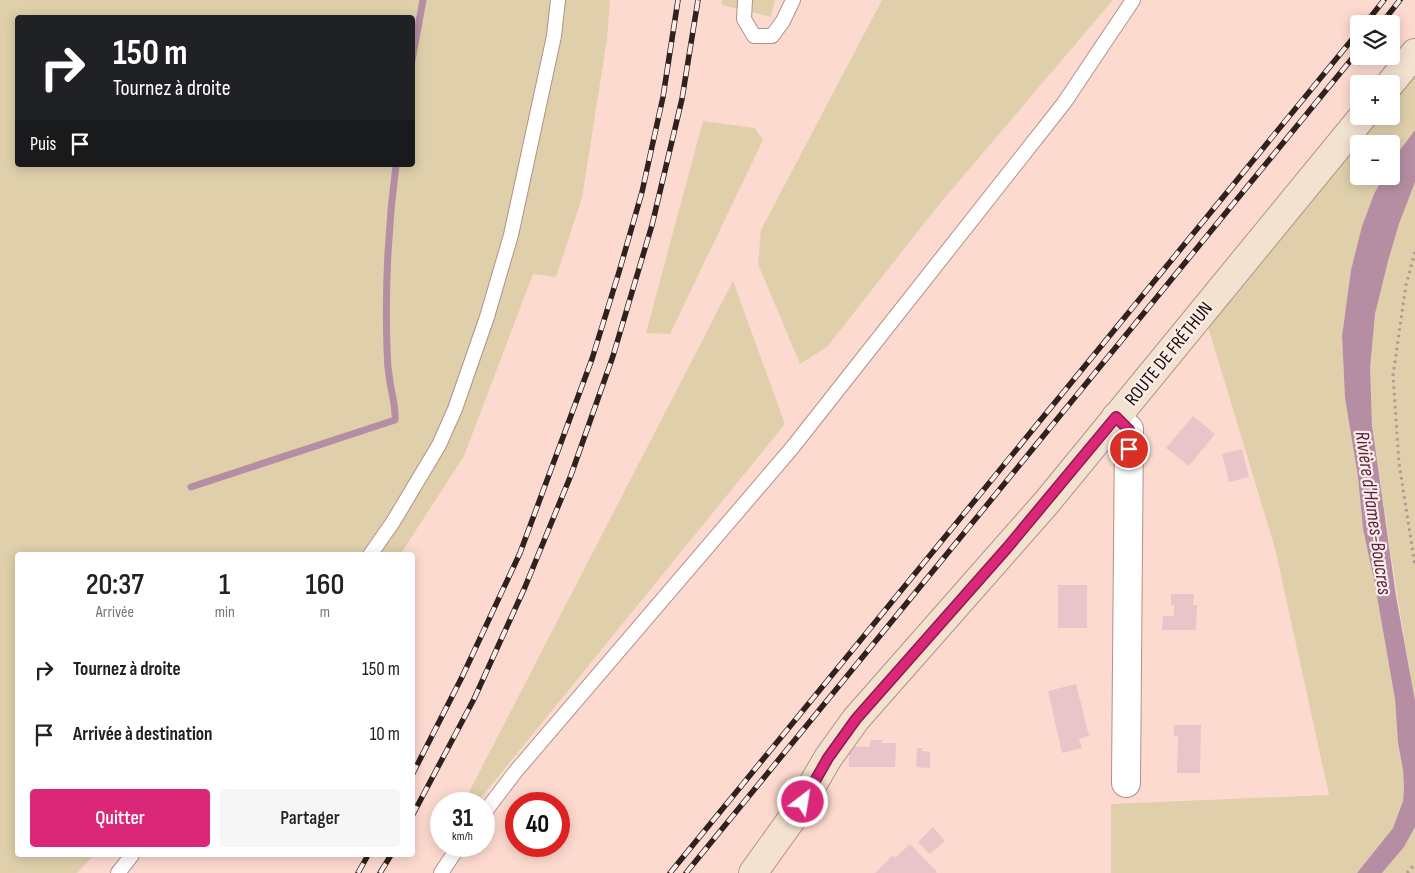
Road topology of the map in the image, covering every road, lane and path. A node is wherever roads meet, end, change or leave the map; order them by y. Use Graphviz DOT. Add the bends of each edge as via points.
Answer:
graph roads {
  1 [pos="558,0"];
  2 [pos="745,0"];
  3 [pos="794,0"];
  4 [pos="1132,0"];
  5 [pos="1415,53"];
  6 [pos="1397,75"];
  7 [pos="1357,125"];
  8 [pos="1415,252"];
  9 [pos="1116,417"];
  10 [pos="372,552"];
  11 [pos="1415,566"];
  12 [pos="1126,783"];
  13 [pos="495,799"];
  14 [pos="130,857"];
  15 [pos="452,857"];
  16 [pos="1415,864"];
  17 [pos="118,873"];
  18 [pos="441,873"];
  19 [pos="753,873"];
  20 [pos="1407,873"];
  1 -- 10 [label="lane" via="554,36 511,235 487,317 456,409 439,445"];
  2 -- 3 [label="lane" via="744,19 754,36 772,36"];
  4 -- 13 [label="lane" via="1064,103 792,448 516,770"];
  5 -- 6 [label="street"];
  7 -- 9 [label="street, ROUTE DE FRÉTHUN"];
  8 -- 11 [label="path" via="1406,285 1393,375 1399,463"];
  9 -- 12 [label="street" via="1129,430"];
  9 -- 19 [label="street, ROUTE DE FRÉTHUN" via="1007,548 856,719"];
  14 -- 17 [label="lane"];
  15 -- 18 [label="lane"];
  16 -- 20 [label="path"];
}
